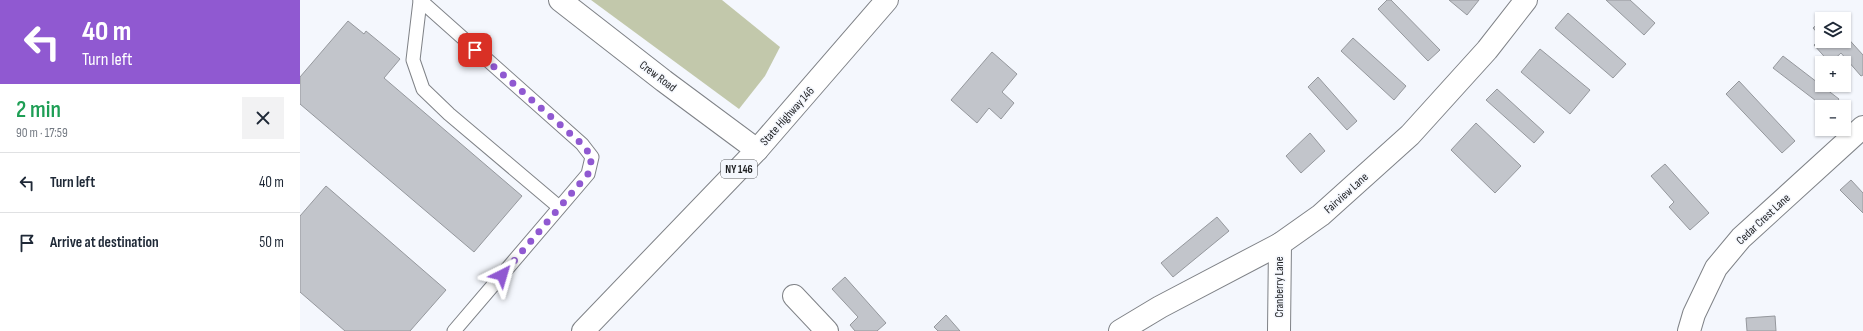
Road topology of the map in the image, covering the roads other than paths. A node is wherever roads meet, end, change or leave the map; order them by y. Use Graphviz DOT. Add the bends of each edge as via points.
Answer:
graph roads {
  1 [pos="420,0"];
  2 [pos="560,0"];
  3 [pos="887,0"];
  4 [pos="1526,0"];
  5 [pos="1863,127"];
  6 [pos="757,150"];
  7 [pos="559,207"];
  8 [pos="1280,244"];
  9 [pos="794,296"];
  10 [pos="454,331"];
  11 [pos="583,331"];
  12 [pos="827,331"];
  13 [pos="1120,331"];
  14 [pos="1279,331"];
  15 [pos="1689,331"];
  1 -- 7 [label="lane" via="413,60 423,89"];
  1 -- 7 [label="lane" via="582,144 592,157 588,174"];
  2 -- 6 [label="street, Crew Road"];
  3 -- 6 [label="street, State Highway 146 / NY 146"];
  4 -- 8 [label="street, Fairview Lane" via="1487,50 1410,135 1321,215"];
  5 -- 15 [label="street, Cedar Crest Lane" via="1741,238 1716,268 1694,314"];
  6 -- 11 [label="street, State Highway 146 / NY 146"];
  7 -- 10 [label="lane"];
  8 -- 13 [label="street, Fairview Lane"];
  8 -- 14 [label="street, Cranberry Lane"];
  9 -- 12 [label="street"];
}
